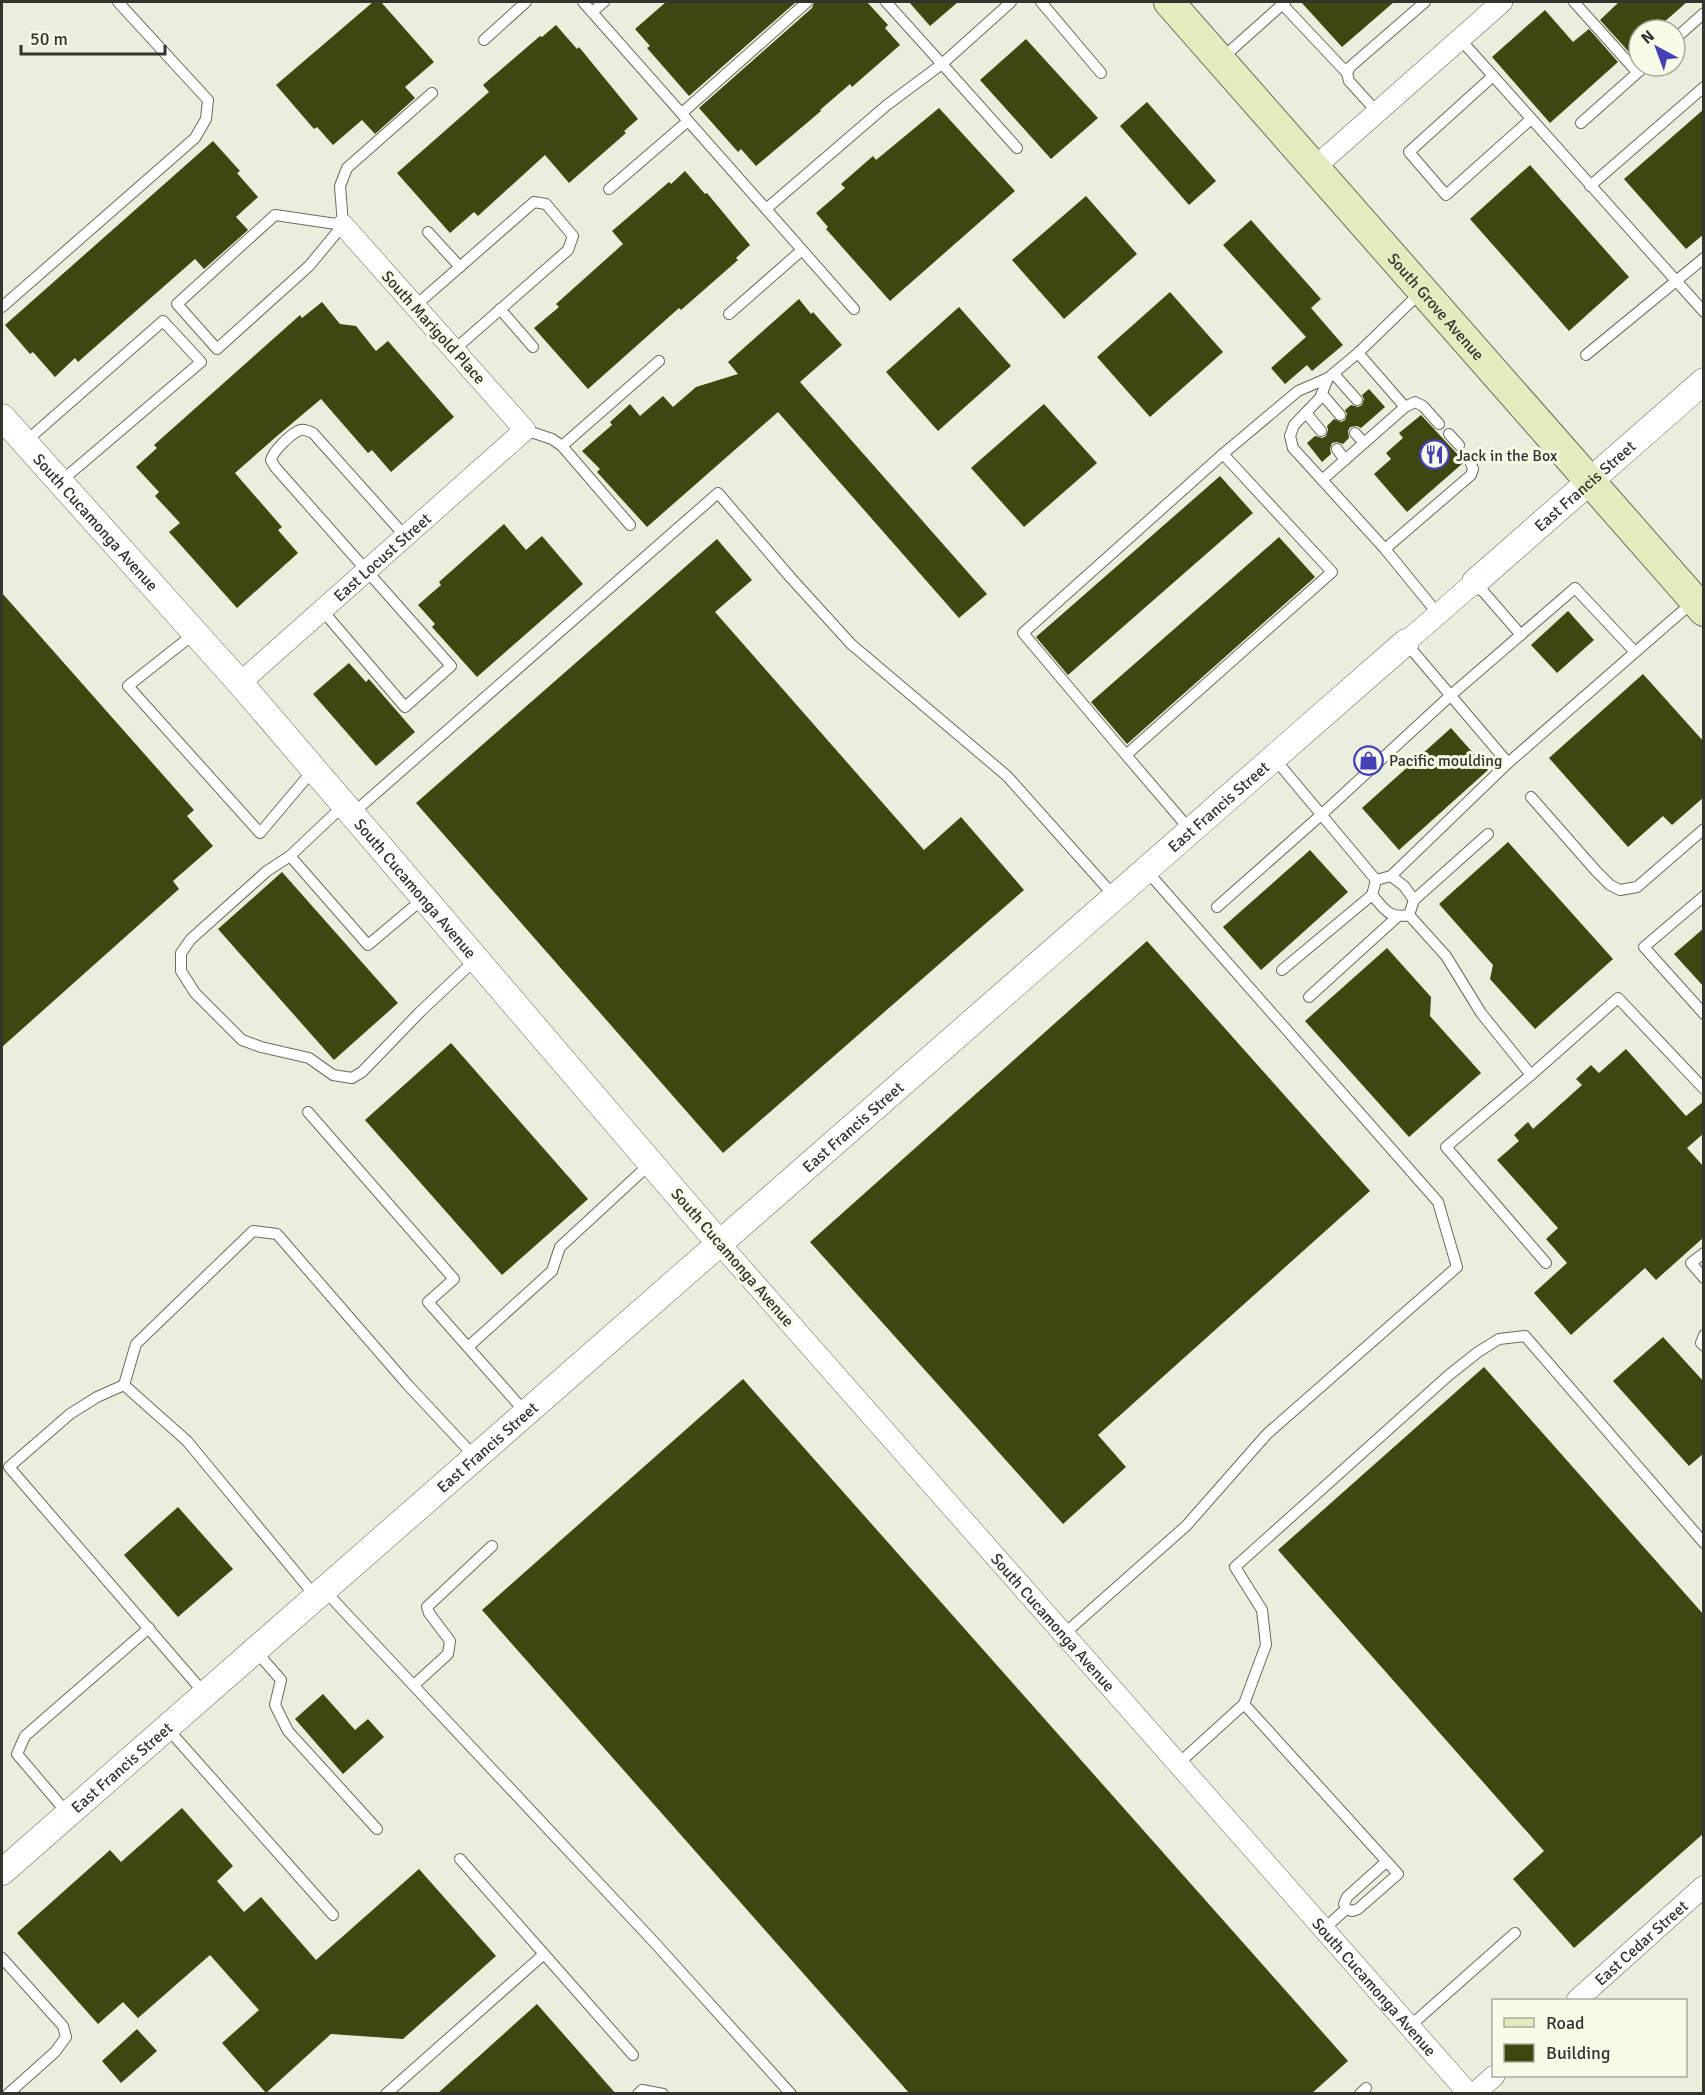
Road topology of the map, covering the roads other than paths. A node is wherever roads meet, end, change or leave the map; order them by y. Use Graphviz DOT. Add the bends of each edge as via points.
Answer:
graph roads {
  1 [pos="118,2"];
  2 [pos="526,2"];
  3 [pos="583,2"];
  4 [pos="604,2"];
  5 [pos="807,2"];
  6 [pos="886,2"];
  7 [pos="1011,2"];
  8 [pos="1041,2"];
  9 [pos="1169,2"];
  10 [pos="1425,2"];
  11 [pos="1502,2"];
  12 [pos="1574,2"];
  13 [pos="1284,3"];
  14 [pos="592,12"];
  15 [pos="1704,13"];
  16 [pos="1687,28"];
  17 [pos="1460,39"];
  18 [pos="484,40"];
  19 [pos="1627,55"];
  20 [pos="1220,60"];
  21 [pos="942,64"];
  22 [pos="1101,73"];
  23 [pos="1347,73"];
  24 [pos="1493,76"];
  25 [pos="1631,78"];
  26 [pos="1704,87"];
  27 [pos="432,93"];
  28 [pos="1377,112"];
  29 [pos="685,117"];
  30 [pos="1531,119"];
  31 [pos="1581,123"];
  32 [pos="1017,148"];
  33 [pos="1314,167"];
  34 [pos="1590,186"];
  35 [pos="609,189"];
  36 [pos="766,209"];
  37 [pos="343,225"];
  38 [pos="428,232"];
  39 [pos="802,250"];
  40 [pos="1704,258"];
  41 [pos="460,267"];
  42 [pos="1675,282"];
  43 [pos="1422,290"];
  44 [pos="415,306"];
  45 [pos="2,307"];
  46 [pos="500,309"];
  47 [pos="854,309"];
  48 [pos="1704,312"];
  49 [pos="729,314"];
  50 [pos="533,347"];
  51 [pos="454,350"];
  52 [pos="1358,353"];
  53 [pos="1586,355"];
  54 [pos="659,361"];
  55 [pos="1331,376"];
  56 [pos="1704,381"];
  57 [pos="1322,394"];
  58 [pos="1357,400"];
  59 [pos="1405,407"];
  60 [pos="1305,413"];
  61 [pos="1340,415"];
  62 [pos="2,417"];
  63 [pos="1372,418"];
  64 [pos="1440,424"];
  65 [pos="1381,428"];
  66 [pos="525,430"];
  67 [pos="1321,431"];
  68 [pos="1355,433"];
  69 [pos="1449,434"];
  70 [pos="24,443"];
  71 [pos="1364,443"];
  72 [pos="1459,445"];
  73 [pos="562,446"];
  74 [pos="1337,449"];
  75 [pos="1223,454"];
  76 [pos="1469,458"];
  77 [pos="1345,459"];
  78 [pos="1322,480"];
  79 [pos="60,482"];
  80 [pos="1589,482"];
  81 [pos="630,525"];
  82 [pos="405,536"];
  83 [pos="1386,549"];
  84 [pos="366,571"];
  85 [pos="1475,582"];
  86 [pos="1699,606"];
  87 [pos="321,610"];
  88 [pos="1438,614"];
  89 [pos="195,633"];
  90 [pos="1521,635"];
  91 [pos="1406,642"];
  92 [pos="1635,652"];
  93 [pos="240,683"];
  94 [pos="1450,695"];
  95 [pos="1126,754"];
  96 [pos="1274,758"];
  97 [pos="1508,763"];
  98 [pos="314,769"];
  99 [pos="1531,797"];
  100 [pos="348,810"];
  101 [pos="1322,815"];
  102 [pos="1704,829"];
  103 [pos="1191,831"];
  104 [pos="1488,834"];
  105 [pos="290,856"];
  106 [pos="1146,870"];
  107 [pos="1391,876"];
  108 [pos="1376,880"];
  109 [pos="1372,895"];
  110 [pos="1704,896"];
  111 [pos="1115,897"];
  112 [pos="424,898"];
  113 [pos="1414,900"];
  114 [pos="1217,907"];
  115 [pos="1403,916"];
  116 [pos="476,958"];
  117 [pos="1282,970"];
  118 [pos="1309,997"];
  119 [pos="1704,1014"];
  120 [pos="1531,1076"];
  121 [pos="1704,1089"];
  122 [pos="308,1112"];
  123 [pos="651,1163"];
  124 [pos="720,1244"];
  125 [pos="1704,1253"];
  126 [pos="1546,1263"];
  127 [pos="1704,1278"];
  128 [pos="1704,1335"];
  129 [pos="1704,1346"];
  130 [pos="468,1347"];
  131 [pos="124,1385"];
  132 [pos="526,1414"];
  133 [pos="475,1458"];
  134 [pos="1704,1543"];
  135 [pos="492,1546"];
  136 [pos="320,1593"];
  137 [pos="149,1628"];
  138 [pos="1064,1634"];
  139 [pos="255,1650"];
  140 [pos="414,1686"];
  141 [pos="205,1694"];
  142 [pos="1244,1704"];
  143 [pos="167,1728"];
  144 [pos="1178,1764"];
  145 [pos="68,1814"];
  146 [pos="376,1829"];
  147 [pos="460,1859"];
  148 [pos="1386,1862"];
  149 [pos="2,1872"];
  150 [pos="1704,1886"];
  151 [pos="1346,1909"];
  152 [pos="333,1915"];
  153 [pos="1324,1929"];
  154 [pos="1515,1933"];
  155 [pos="544,1954"];
  156 [pos="2,1958"];
  157 [pos="1579,1999"];
  158 [pos="1410,2026"];
  159 [pos="633,2055"];
  160 [pos="1493,2077"];
  161 [pos="8,2094"];
  162 [pos="386,2094"];
  163 [pos="638,2094"];
  164 [pos="663,2094"];
  165 [pos="791,2094"];
  166 [pos="1469,2094"];
  167 [pos="1474,2094"];
  1 -- 45 [label="lane" via="208,100 206,119 195,138"];
  2 -- 18 [label="lane"];
  3 -- 14 [label="lane"];
  4 -- 14 [label="lane"];
  5 -- 29 [label="lane"];
  6 -- 21 [label="lane"];
  7 -- 21 [label="lane"];
  8 -- 22 [label="lane"];
  9 -- 20 [label="main road, South Grove Avenue"];
  10 -- 23 [label="lane"];
  11 -- 17 [label="street"];
  12 -- 19 [label="lane"];
  13 -- 20 [label="lane"];
  13 -- 23 [label="lane"];
  14 -- 29 [label="lane"];
  15 -- 16 [label="lane"];
  17 -- 24 [label="lane"];
  17 -- 28 [label="street"];
  20 -- 33 [label="main road, South Grove Avenue"];
  21 -- 32 [label="lane"];
  21 -- 36 [label="lane" via="887,105"];
  23 -- 28 [label="lane" via="1349,81"];
  24 -- 30 [label="lane"];
  24 -- 30 [label="lane" via="1409,152 1446,195"];
  25 -- 31 [label="lane"];
  26 -- 34 [label="lane"];
  27 -- 37 [label="lane" via="347,168 340,186"];
  28 -- 33 [label="street"];
  29 -- 35 [label="lane"];
  29 -- 36 [label="lane"];
  30 -- 34 [label="lane"];
  33 -- 43 [label="main road, South Grove Avenue"];
  34 -- 42 [label="lane"];
  36 -- 39 [label="lane"];
  37 -- 37 [label="lane" via="309,266 217,348 177,304 275,215"];
  37 -- 44 [label="street, South Marigold Place"];
  38 -- 41 [label="lane"];
  39 -- 47 [label="lane"];
  39 -- 49 [label="lane"];
  40 -- 42 [label="lane"];
  41 -- 44 [label="lane"];
  41 -- 46 [label="lane" via="534,202 546,204 573,236 568,250"];
  42 -- 48 [label="lane"];
  42 -- 53 [label="lane"];
  43 -- 52 [label="lane"];
  43 -- 80 [label="main road, South Grove Avenue"];
  44 -- 51 [label="street, South Marigold Place"];
  46 -- 50 [label="lane"];
  46 -- 51 [label="lane"];
  51 -- 66 [label="street, South Marigold Place"];
  52 -- 55 [label="lane"];
  52 -- 59 [label="lane"];
  54 -- 73 [label="lane"];
  55 -- 57 [label="lane"];
  55 -- 58 [label="lane"];
  55 -- 75 [label="lane" via="1298,391"];
  56 -- 80 [label="street, East Francis Street"];
  57 -- 60 [label="lane"];
  57 -- 61 [label="lane"];
  59 -- 64 [label="lane" via="1415,402 1423,405"];
  59 -- 65 [label="lane"];
  60 -- 67 [label="lane"];
  60 -- 78 [label="lane" via="1290,436 1293,447"];
  62 -- 70 [label="street, South Cucamonga Avenue"];
  63 -- 65 [label="lane"];
  65 -- 71 [label="lane"];
  66 -- 73 [label="lane"];
  66 -- 82 [label="street, East Locust Street"];
  68 -- 71 [label="lane"];
  69 -- 72 [label="lane"];
  70 -- 79 [label="street, South Cucamonga Avenue"];
  70 -- 79 [label="lane" via="164,321 201,362"];
  71 -- 77 [label="lane"];
  73 -- 81 [label="lane"];
  74 -- 77 [label="lane"];
  75 -- 95 [label="lane" via="1023,633"];
  75 -- 95 [label="lane" via="1332,572"];
  76 -- 83 [label="lane" via="1471,475"];
  77 -- 78 [label="lane"];
  78 -- 83 [label="lane"];
  79 -- 89 [label="street, South Cucamonga Avenue"];
  80 -- 85 [label="street, East Francis Street"];
  80 -- 86 [label="main road, South Grove Avenue"];
  82 -- 84 [label="street, East Locust Street"];
  82 -- 84 [label="lane" via="313,433 298,431 273,453 275,467"];
  83 -- 88 [label="lane"];
  84 -- 87 [label="street, East Locust Street"];
  84 -- 87 [label="lane" via="451,666 405,707"];
  85 -- 88 [label="street, East Francis Street"];
  85 -- 90 [label="lane"];
  86 -- 92 [label="lane"];
  87 -- 93 [label="street, East Locust Street"];
  88 -- 91 [label="street, East Francis Street"];
  89 -- 93 [label="street, South Cucamonga Avenue"];
  89 -- 98 [label="lane" via="128,686 260,833"];
  90 -- 92 [label="lane" via="1575,588"];
  90 -- 94 [label="lane"];
  91 -- 94 [label="lane"];
  91 -- 96 [label="street, East Francis Street"];
  92 -- 97 [label="lane"];
  93 -- 98 [label="street, South Cucamonga Avenue"];
  94 -- 97 [label="lane"];
  94 -- 101 [label="lane"];
  95 -- 103 [label="lane"];
  96 -- 101 [label="lane"];
  96 -- 103 [label="street, East Francis Street"];
  97 -- 107 [label="lane"];
  98 -- 100 [label="street, South Cucamonga Avenue"];
  99 -- 102 [label="lane" via="1596,871 1620,890 1636,887"];
  100 -- 105 [label="lane"];
  100 -- 111 [label="lane" via="718,493 851,644 1007,776"];
  100 -- 112 [label="street, South Cucamonga Avenue"];
  101 -- 108 [label="lane"];
  101 -- 114 [label="lane"];
  103 -- 106 [label="street, East Francis Street"];
  104 -- 113 [label="lane"];
  105 -- 112 [label="lane" via="368,945"];
  105 -- 116 [label="lane" via="267,871 191,939 181,953 181,971 195,993 242,1040 309,1058 333,1075 352,1078"];
  106 -- 111 [label="street, East Francis Street"];
  106 -- 138 [label="lane" via="1438,1202 1457,1267 1267,1434 1186,1526"];
  107 -- 108 [label="lane"];
  107 -- 113 [label="lane"];
  108 -- 109 [label="lane"];
  109 -- 115 [label="lane" via="1390,914"];
  109 -- 117 [label="lane"];
  110 -- 119 [label="lane" via="1644,947"];
  111 -- 124 [label="street, East Francis Street"];
  112 -- 116 [label="street, South Cucamonga Avenue"];
  113 -- 115 [label="lane"];
  115 -- 118 [label="lane"];
  115 -- 120 [label="lane" via="1446,956 1481,1013"];
  116 -- 123 [label="street, South Cucamonga Avenue"];
  120 -- 121 [label="lane" via="1618,998"];
  120 -- 126 [label="lane" via="1446,1147"];
  122 -- 130 [label="lane" via="454,1279 428,1302"];
  123 -- 124 [label="street, South Cucamonga Avenue"];
  123 -- 130 [label="lane" via="560,1247 552,1271"];
  124 -- 132 [label="street, East Francis Street"];
  124 -- 138 [label="street, South Cucamonga Avenue"];
  125 -- 127 [label="lane" via="1691,1263"];
  128 -- 129 [label="lane"];
  130 -- 132 [label="lane"];
  131 -- 133 [label="lane" via="136,1344 253,1231 277,1234"];
  131 -- 136 [label="lane" via="187,1441"];
  131 -- 137 [label="lane" via="70,1414 9,1467"];
  132 -- 133 [label="street, East Francis Street"];
  133 -- 136 [label="street, East Francis Street"];
  134 -- 142 [label="lane" via="1525,1336 1499,1339 1449,1375 1235,1568 1262,1610 1266,1645"];
  135 -- 140 [label="lane" via="427,1607 450,1641 448,1654"];
  136 -- 139 [label="street, East Francis Street"];
  136 -- 140 [label="lane"];
  137 -- 141 [label="lane"];
  137 -- 145 [label="lane" via="26,1736 17,1754"];
  138 -- 144 [label="street, South Cucamonga Avenue"];
  139 -- 141 [label="street, East Francis Street"];
  139 -- 146 [label="lane" via="281,1680 275,1705 288,1731"];
  140 -- 165 [label="lane"];
  141 -- 143 [label="street, East Francis Street"];
  142 -- 144 [label="lane"];
  142 -- 148 [label="lane"];
  143 -- 145 [label="street, East Francis Street"];
  143 -- 152 [label="lane"];
  144 -- 153 [label="street, South Cucamonga Avenue"];
  145 -- 149 [label="street, East Francis Street"];
  147 -- 155 [label="lane"];
  148 -- 151 [label="lane" via="1347,1897"];
  148 -- 151 [label="lane" via="1398,1874 1358,1909"];
  150 -- 157 [label="street, East Cedar Street"];
  151 -- 153 [label="lane"];
  153 -- 158 [label="street, South Cucamonga Avenue"];
  154 -- 158 [label="lane"];
  155 -- 159 [label="lane"];
  155 -- 162 [label="lane"];
  156 -- 161 [label="lane" via="63,2026 66,2037"];
  158 -- 166 [label="street, South Cucamonga Avenue"];
  160 -- 167 [label="street"];
  163 -- 164 [label="lane" via="642,2090"];
}
